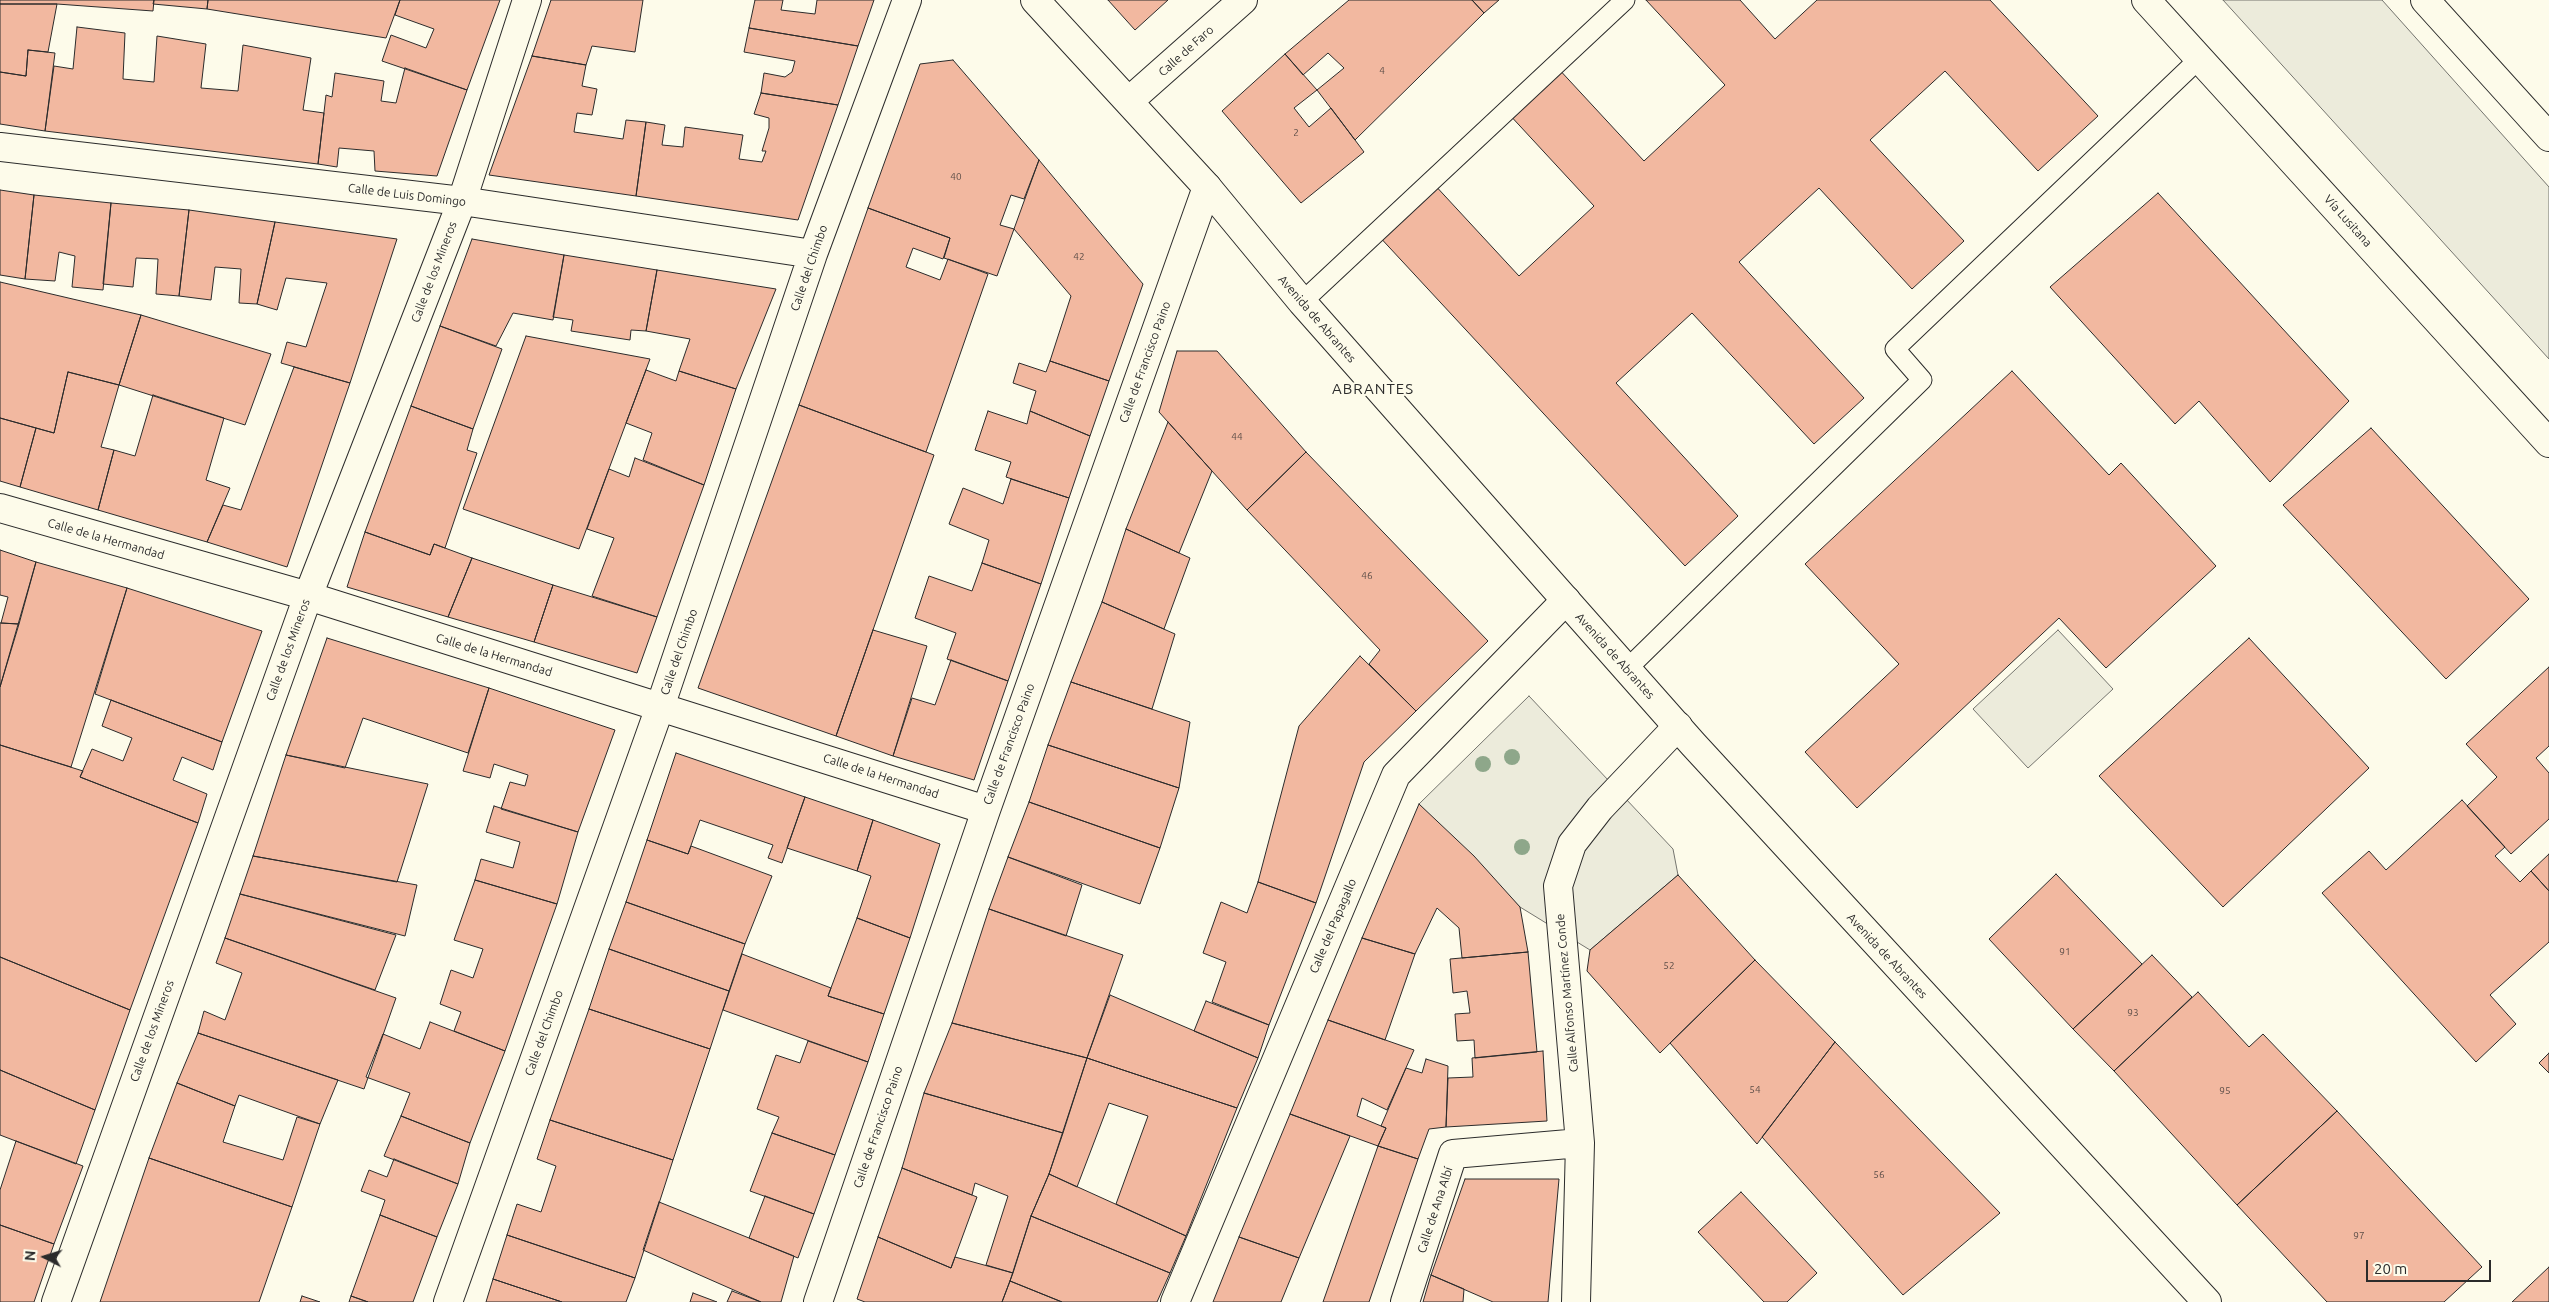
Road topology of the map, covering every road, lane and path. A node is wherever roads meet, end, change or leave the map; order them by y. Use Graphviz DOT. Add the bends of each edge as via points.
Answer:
graph roads {
  1 [pos="527,0"];
  2 [pos="907,0"];
  3 [pos="1035,0"];
  4 [pos="1625,0"];
  5 [pos="2146,0"];
  6 [pos="2425,0"];
  7 [pos="1236,2"];
  8 [pos="2200,58"];
  9 [pos="1129,101"];
  10 [pos="2549,137"];
  11 [pos="0,147"];
  12 [pos="1206,187"];
  13 [pos="462,202"];
  14 [pos="813,254"];
  15 [pos="1302,302"];
  16 [pos="2549,443"];
  17 [pos="0,508"];
  18 [pos="308,596"];
  19 [pos="1566,600"];
  20 [pos="1627,669"];
  21 [pos="660,707"];
  22 [pos="1678,726"];
  23 [pos="986,810"];
  24 [pos="1580,1143"];
  25 [pos="56,1302"];
  26 [pos="448,1302"];
  27 [pos="818,1302"];
  28 [pos="1175,1302"];
  29 [pos="1406,1302"];
  30 [pos="1576,1302"];
  31 [pos="2207,1302"];
  1 -- 13 [label="street, Calle de los Mineros"];
  2 -- 14 [label="street, Calle del Chimbo"];
  3 -- 9 [label="street, Avenida de Abrantes"];
  4 -- 15 [label="lane"];
  5 -- 8 [label="street, Vía Lusitana"];
  6 -- 10 [label="street"];
  7 -- 9 [label="street, Calle de Faro"];
  8 -- 16 [label="street, Vía Lusitana"];
  8 -- 20 [label="lane" via="1895,349 1922,380"];
  9 -- 12 [label="street, Avenida de Abrantes"];
  11 -- 13 [label="street, Calle de Luis Domingo"];
  12 -- 15 [label="street, Avenida de Abrantes"];
  12 -- 23 [label="street, Calle de Francisco Paino"];
  13 -- 14 [label="street, Calle de Luis Domingo"];
  13 -- 18 [label="street, Calle de los Mineros"];
  14 -- 21 [label="street, Calle del Chimbo"];
  15 -- 19 [label="street, Avenida de Abrantes"];
  17 -- 18 [label="street, Calle de la Hermandad"];
  18 -- 21 [label="street, Calle de la Hermandad"];
  18 -- 25 [label="street, Calle de los Mineros"];
  19 -- 20 [label="street, Avenida de Abrantes"];
  19 -- 28 [label="street, Calle del Papagallo" via="1396,775"];
  20 -- 22 [label="street, Avenida de Abrantes"];
  21 -- 23 [label="street, Calle de la Hermandad"];
  21 -- 26 [label="street, Calle del Chimbo"];
  22 -- 24 [label="street, Calle Alfonso Martínez Conde" via="1600,808 1572,844 1558,886"];
  22 -- 31 [label="street, Avenida de Abrantes"];
  23 -- 27 [label="street, Calle de Francisco Paino"];
  24 -- 29 [label="street, Calle de Ana Albí" via="1453,1154"];
  24 -- 30 [label="street, Calle Alfonso Martínez Conde"];
}
